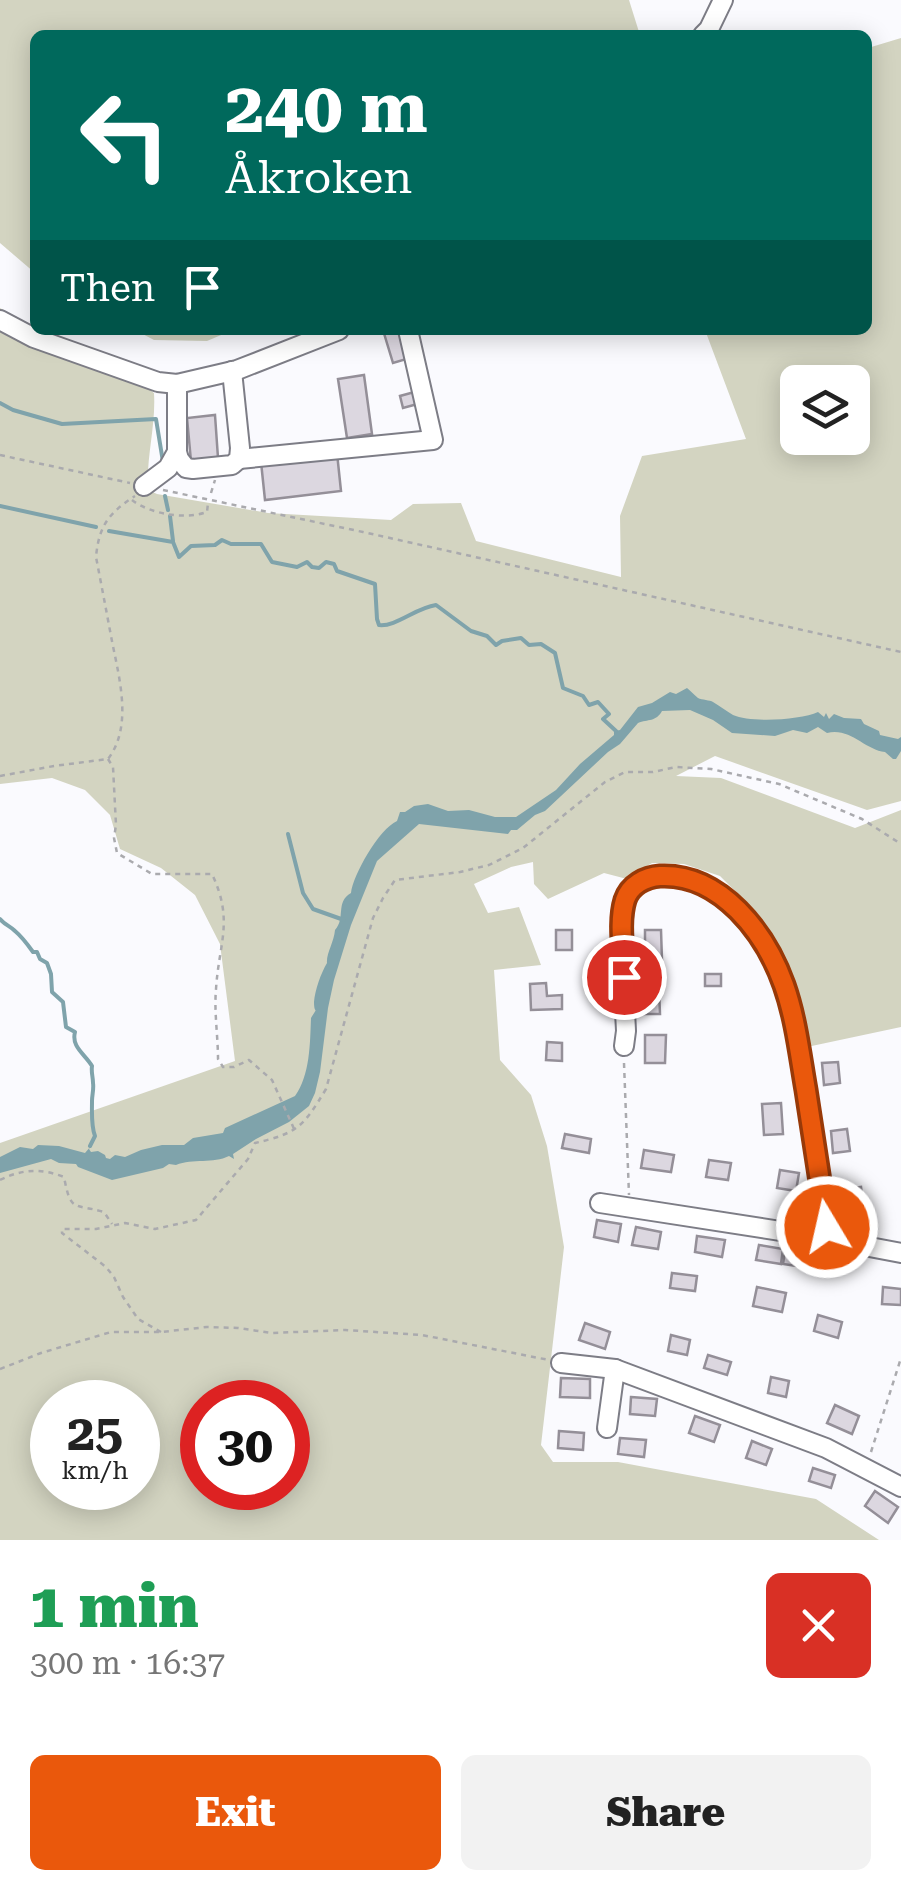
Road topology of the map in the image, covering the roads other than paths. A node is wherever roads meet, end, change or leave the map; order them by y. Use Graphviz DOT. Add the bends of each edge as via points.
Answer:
graph roads {
  1 [pos="723,0"];
  2 [pos="708,30"];
  3 [pos="0,320"];
  4 [pos="326,335"];
  5 [pos="409,335"];
  6 [pos="232,371"];
  7 [pos="177,384"];
  8 [pos="177,452"];
  9 [pos="239,458"];
  10 [pos="137,492"];
  11 [pos="624,1046"];
  12 [pos="600,1203"];
  13 [pos="828,1239"];
  14 [pos="901,1253"];
  15 [pos="561,1363"];
  16 [pos="615,1369"];
  17 [pos="607,1428"];
  18 [pos="901,1487"];
  1 -- 2 [label="street"];
  3 -- 7 [label="street" via="34,338"];
  4 -- 6 [label="street"];
  5 -- 9 [label="street" via="433,440"];
  6 -- 7 [label="street"];
  6 -- 9 [label="street"];
  7 -- 8 [label="street"];
  8 -- 9 [label="street" via="194,470"];
  8 -- 10 [label="street"];
  11 -- 13 [label="street" via="623,917 630,891 652,876 666,876 722,894 764,944 784,986 800,1048"];
  12 -- 13 [label="street"];
  13 -- 14 [label="street"];
  15 -- 16 [label="street"];
  16 -- 17 [label="street"];
  16 -- 18 [label="street" via="797,1436"];
}
